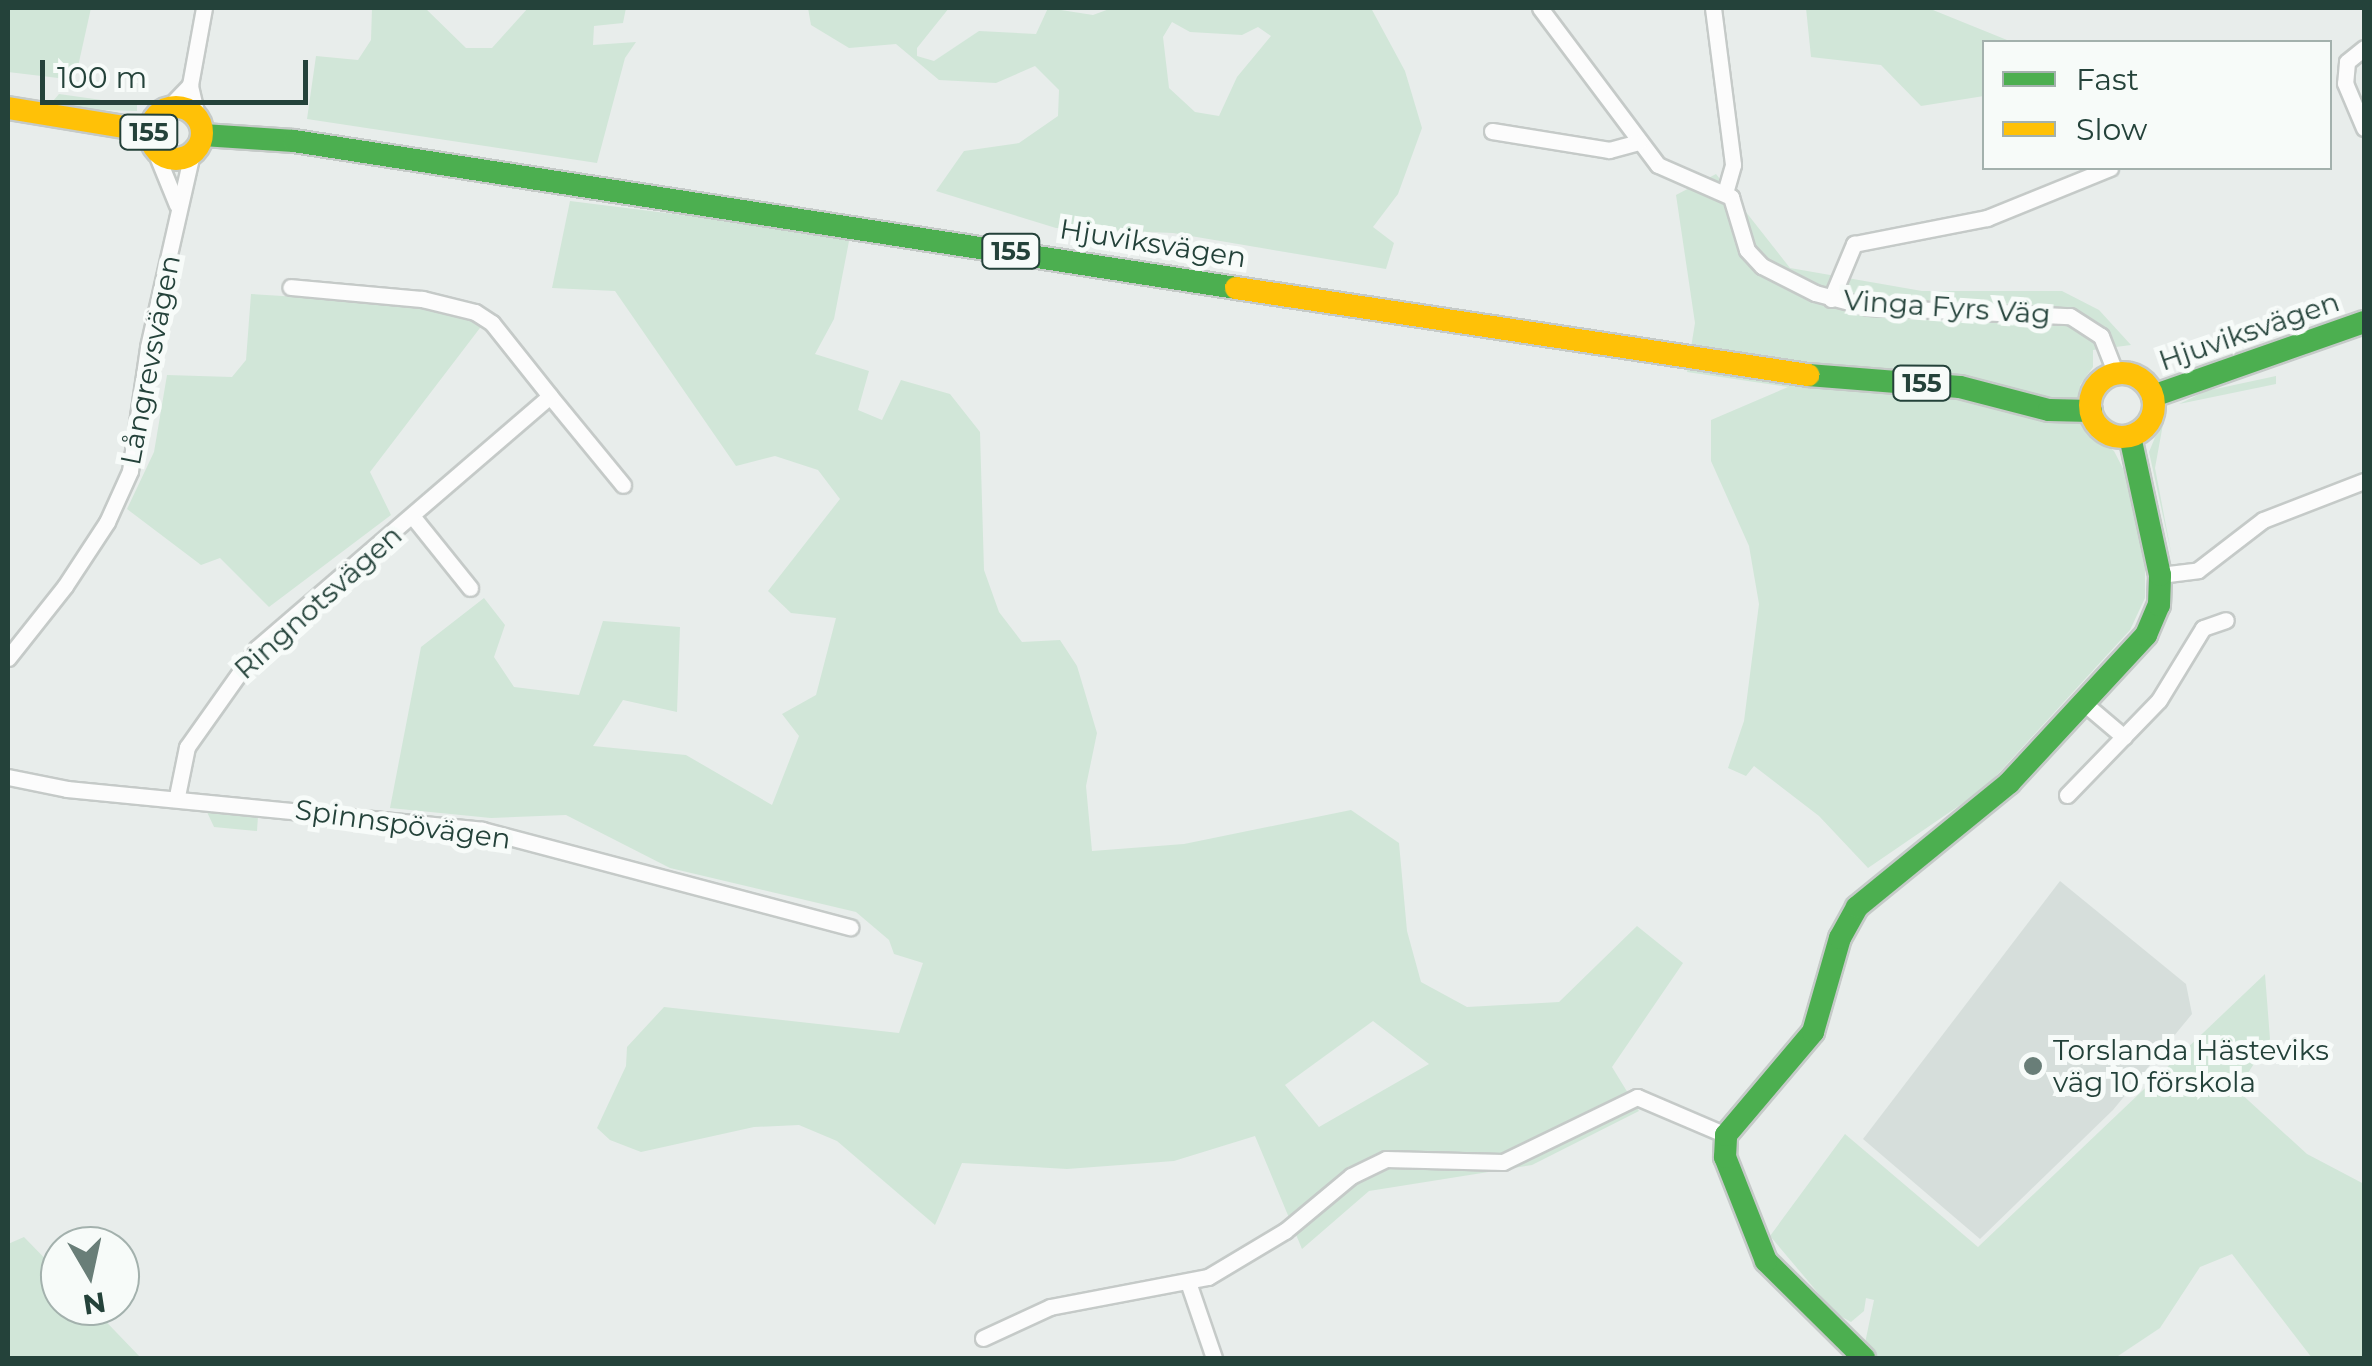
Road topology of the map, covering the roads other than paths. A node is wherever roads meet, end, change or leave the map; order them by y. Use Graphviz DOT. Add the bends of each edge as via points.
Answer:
graph roads {
  1 [pos="204,8"];
  2 [pos="1540,8"];
  3 [pos="1713,8"];
  4 [pos="2364,48"];
  5 [pos="190,86"];
  6 [pos="8,108"];
  7 [pos="166,110"];
  8 [pos="2364,128"];
  9 [pos="1492,131"];
  10 [pos="197,135"];
  11 [pos="152,141"];
  12 [pos="1639,142"];
  13 [pos="2105,170"];
  14 [pos="1725,193"];
  15 [pos="177,205"];
  16 [pos="291,287"];
  17 [pos="1831,299"];
  18 [pos="2364,322"];
  19 [pos="2116,374"];
  20 [pos="550,396"];
  21 [pos="2153,396"];
  22 [pos="2091,411"];
  23 [pos="2130,436"];
  24 [pos="2364,481"];
  25 [pos="623,485"];
  26 [pos="414,518"];
  27 [pos="2160,575"];
  28 [pos="470,588"];
  29 [pos="2226,620"];
  30 [pos="8,658"];
  31 [pos="2085,704"];
  32 [pos="2124,738"];
  33 [pos="8,777"];
  34 [pos="2067,795"];
  35 [pos="176,796"];
  36 [pos="850,927"];
  37 [pos="1726,1135"];
  38 [pos="1188,1285"];
  39 [pos="983,1338"];
  40 [pos="1214,1358"];
  41 [pos="1864,1358"];
  1 -- 5 [label="street"];
  2 -- 12 [label="street"];
  3 -- 14 [label="street" via="1733,165"];
  4 -- 8 [label="street" via="2347,62 2345,82"];
  5 -- 7 [label="street"];
  5 -- 10 [label="street"];
  6 -- 11 [label="main road, Hjuviksvägen / 155"];
  7 -- 10 [label="main road, Hjuviksvägen / 155"];
  7 -- 11 [label="main road, 155"];
  9 -- 12 [label="street" via="1609,150"];
  10 -- 11 [label="main road, Hjuviksvägen / 155" via="177,158"];
  10 -- 15 [label="street, Långrevsvägen"];
  10 -- 22 [label="main road, Hjuviksvägen / 155" via="294,141 689,200 1751,371 1960,387 2048,410"];
  11 -- 15 [label="street"];
  12 -- 14 [label="street" via="1669,173"];
  13 -- 17 [label="street" via="1987,218 1854,244"];
  14 -- 17 [label="street, Vinga Fyrs Väg" via="1752,259"];
  15 -- 30 [label="street, Långrevsvägen" via="130,471 107,522"];
  16 -- 20 [label="street" via="475,312 492,323"];
  17 -- 19 [label="street, Vinga Fyrs Väg" via="1868,307 2070,316 2101,336"];
  18 -- 21 [label="main road, Hjuviksvägen"];
  19 -- 21 [label="main road, Hjuviksvägen" via="2138,378"];
  19 -- 22 [label="main road" via="2098,385"];
  20 -- 25 [label="street"];
  20 -- 26 [label="street, Ringnotsvägen"];
  21 -- 23 [label="main road, Hjuviksvägen" via="2150,421"];
  22 -- 23 [label="main road, Hjuviksvägen / 155" via="2105,432"];
  23 -- 27 [label="main road"];
  24 -- 27 [label="street" via="2263,520 2198,570"];
  26 -- 28 [label="street, Ringnotsvägen"];
  26 -- 35 [label="street, Ringnotsvägen" via="257,648 187,746"];
  27 -- 31 [label="main road" via="2159,605 2146,635"];
  29 -- 32 [label="street" via="2202,628 2169,686"];
  31 -- 32 [label="street"];
  31 -- 37 [label="main road" via="2009,783 1858,907 1840,938 1814,1032"];
  32 -- 34 [label="street"];
  33 -- 35 [label="street, Spinnspövägen" via="67,790"];
  35 -- 36 [label="street, Spinnspövägen" via="482,830"];
  37 -- 38 [label="street" via="1637,1097 1503,1162 1436,1155 1386,1159 1350,1176 1252,1254"];
  37 -- 41 [label="main road" via="1726,1157 1758,1247"];
  38 -- 39 [label="street" via="1068,1302"];
  38 -- 40 [label="street"];
}
